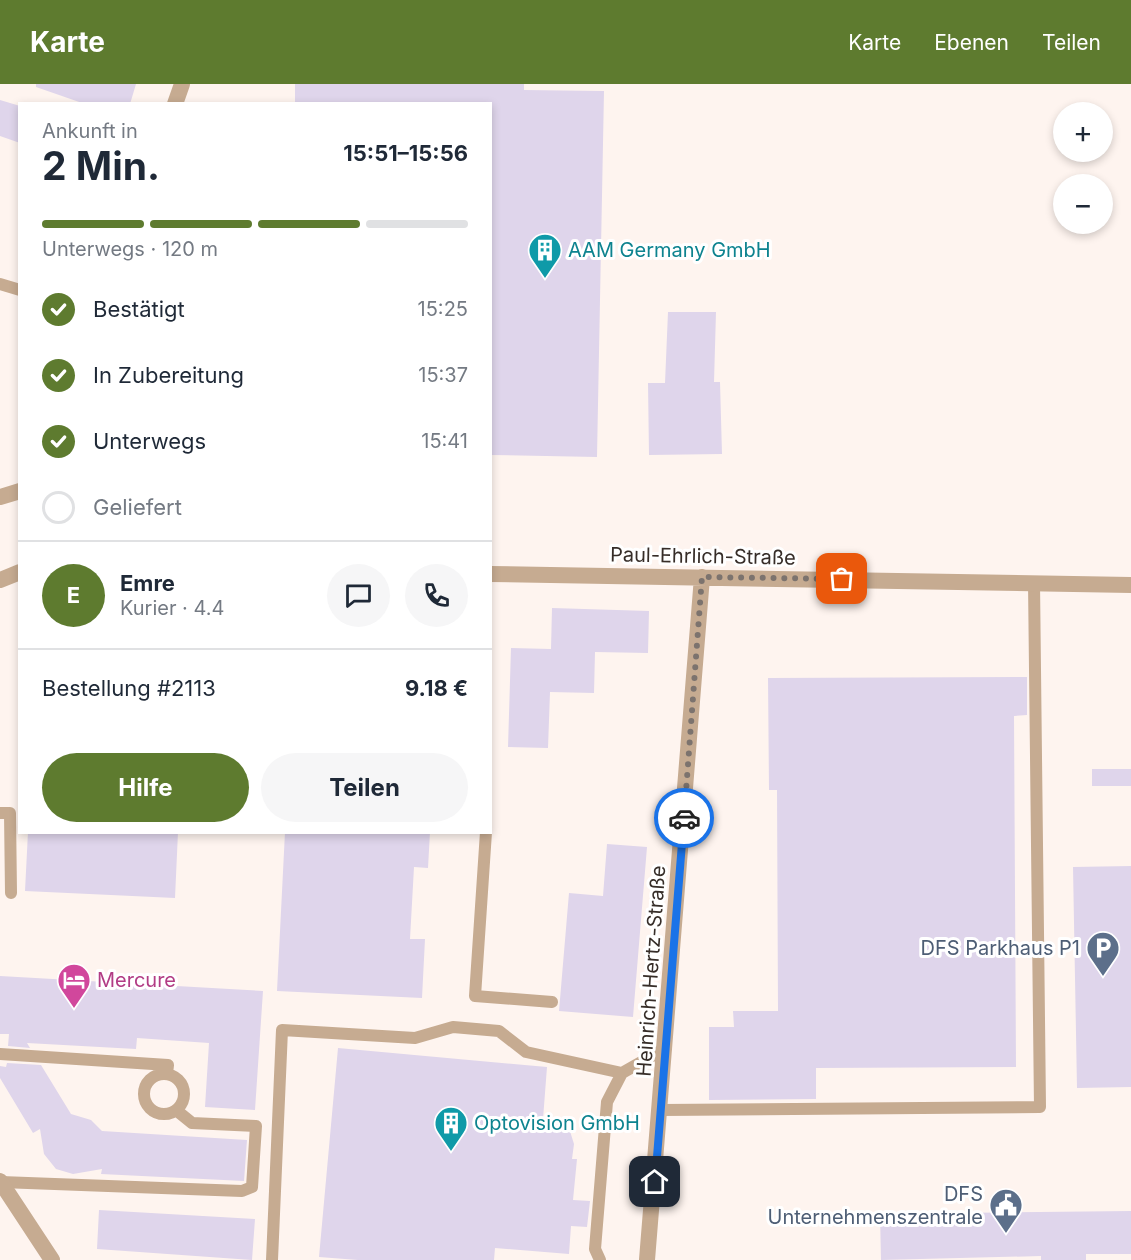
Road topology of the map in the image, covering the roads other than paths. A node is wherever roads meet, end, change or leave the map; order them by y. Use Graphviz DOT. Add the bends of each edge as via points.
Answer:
graph roads {
  1 [pos="182,84"];
  2 [pos="176,102"];
  3 [pos="0,284"];
  4 [pos="18,289"];
  5 [pos="18,492"];
  6 [pos="0,497"];
  7 [pos="18,573"];
  8 [pos="492,574"];
  9 [pos="702,577"];
  10 [pos="0,580"];
  11 [pos="1034,582"];
  12 [pos="1131,585"];
  13 [pos="0,813"];
  14 [pos="486,834"];
  15 [pos="11,893"];
  16 [pos="552,1002"];
  17 [pos="666,1048"];
  18 [pos="0,1054"];
  19 [pos="621,1073"];
  20 [pos="167,1074"];
  21 [pos="176,1110"];
  22 [pos="661,1110"];
  23 [pos="1,1182"];
  24 [pos="52,1260"];
  25 [pos="272,1260"];
  26 [pos="600,1260"];
  27 [pos="647,1260"];
  1 -- 2 [label="street"];
  3 -- 4 [label="lane"];
  5 -- 6 [label="street"];
  7 -- 10 [label="street"];
  8 -- 9 [label="street, Paul-Ehrlich-Straße"];
  9 -- 11 [label="street, Paul-Ehrlich-Straße"];
  9 -- 17 [label="street, Heinrich-Hertz-Straße"];
  11 -- 12 [label="street, Paul-Ehrlich-Straße"];
  11 -- 22 [label="lane" via="1040,1107"];
  13 -- 15 [label="lane" via="10,813"];
  14 -- 16 [label="lane" via="475,996"];
  17 -- 19 [label="lane"];
  17 -- 22 [label="street, Heinrich-Hertz-Straße"];
  18 -- 20 [label="lane" via="168,1065"];
  19 -- 25 [label="lane" via="526,1052 499,1031 453,1027 415,1038 282,1030"];
  19 -- 26 [label="lane" via="607,1102 595,1249"];
  20 -- 21 [label="lane" via="177,1078 183,1087 184,1100"];
  20 -- 21 [label="lane" via="149,1081 145,1099 157,1113"];
  21 -- 23 [label="lane" via="192,1123 256,1126 252,1187 242,1191"];
  22 -- 27 [label="street, Heinrich-Hertz-Straße"];
  23 -- 24 [label="street"];
}
